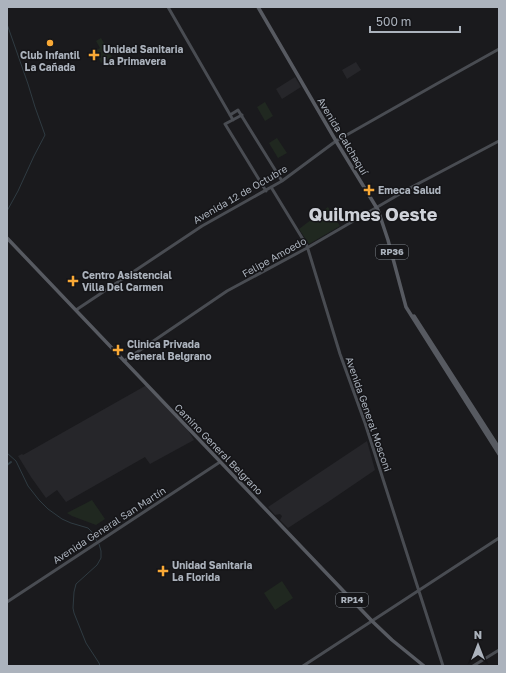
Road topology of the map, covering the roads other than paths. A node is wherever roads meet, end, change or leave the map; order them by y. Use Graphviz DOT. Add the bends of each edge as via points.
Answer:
graph roads {
  1 [pos="169,7"];
  2 [pos="258,7"];
  3 [pos="499,49"];
  4 [pos="230,114"];
  5 [pos="242,115"];
  6 [pos="233,120"];
  7 [pos="499,140"];
  8 [pos="336,141"];
  9 [pos="282,181"];
  10 [pos="271,187"];
  11 [pos="266,190"];
  12 [pos="377,208"];
  13 [pos="7,238"];
  14 [pos="307,248"];
  15 [pos="404,302"];
  16 [pos="76,310"];
  17 [pos="124,361"];
  18 [pos="499,448"];
  19 [pos="499,454"];
  20 [pos="220,462"];
  21 [pos="499,538"];
  22 [pos="418,590"];
  23 [pos="7,602"];
  24 [pos="372,621"];
  25 [pos="499,650"];
  26 [pos="303,666"];
  27 [pos="424,666"];
  28 [pos="442,666"];
  29 [pos="473,666"];
  1 -- 4 [label="main road"];
  2 -- 8 [label="main road, Avenida Calchaquí / RP36"];
  3 -- 8 [label="main road, Avenida 12 de Octubre"];
  4 -- 5 [label="main road" via="238,110"];
  4 -- 6 [label="main road"];
  5 -- 6 [label="main road"];
  5 -- 9 [label="main road"];
  6 -- 11 [label="main road" via="225,124"];
  7 -- 12 [label="main road, Felipe Amoedo"];
  8 -- 9 [label="main road, Avenida 12 de Octubre"];
  8 -- 12 [label="main road, Avenida Calchaquí / RP36"];
  9 -- 10 [label="main road, Avenida 12 de Octubre"];
  10 -- 11 [label="main road, Avenida 12 de Octubre"];
  10 -- 14 [label="main road, Avenida General Mosconi"];
  11 -- 16 [label="main road, Avenida 12 de Octubre" via="202,226"];
  12 -- 14 [label="main road, Felipe Amoedo"];
  12 -- 15 [label="main road, Avenida Calchaquí / RP36" via="382,218"];
  13 -- 16 [label="main road, Camino General Belgrano / RP14"];
  14 -- 17 [label="main road, Felipe Amoedo" via="227,291"];
  14 -- 22 [label="main road, Avenida General Mosconi"];
  15 -- 18 [label="main road, Avenida Calchaquí / RP36"];
  15 -- 19 [label="main road, Avenida Calchaquí / RP36"];
  16 -- 17 [label="main road, Camino General Belgrano / RP14"];
  17 -- 20 [label="main road, Camino General Belgrano / RP14"];
  20 -- 23 [label="main road, Avenida General San Martín"];
  20 -- 24 [label="main road, Camino General Belgrano / RP14"];
  21 -- 22 [label="main road"];
  22 -- 24 [label="main road"];
  22 -- 28 [label="main road, Avenida General Mosconi"];
  24 -- 26 [label="main road"];
  24 -- 27 [label="main road, Camino General Belgrano / RP14"];
  25 -- 29 [label="main road"];
}
